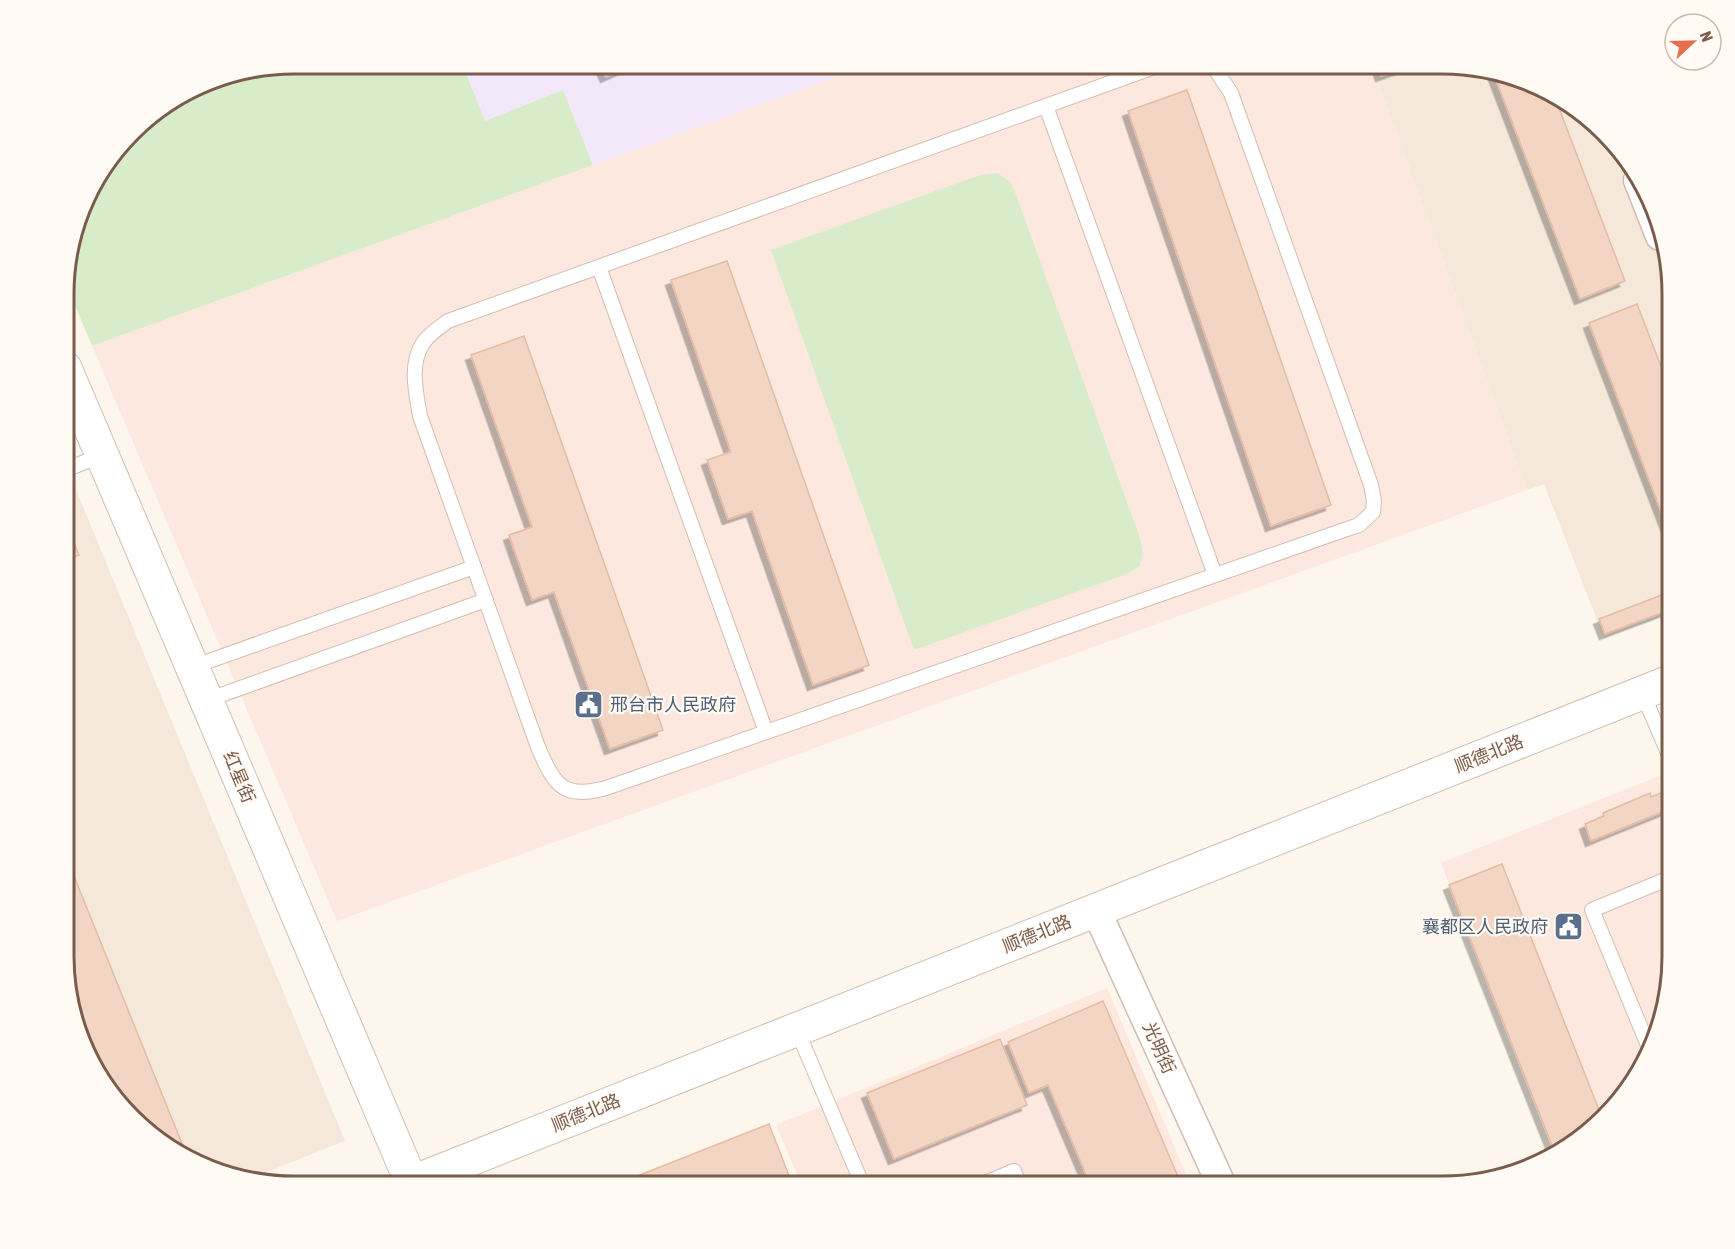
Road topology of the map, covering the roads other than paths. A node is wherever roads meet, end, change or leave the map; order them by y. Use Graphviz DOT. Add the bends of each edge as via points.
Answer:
graph roads {
  1 [pos="1135,74"];
  2 [pos="1218,74"];
  3 [pos="1046,106"];
  4 [pos="599,267"];
  5 [pos="74,389"];
  6 [pos="102,455"];
  7 [pos="74,466"];
  8 [pos="474,567"];
  9 [pos="1215,575"];
  10 [pos="486,600"];
  11 [pos="192,667"];
  12 [pos="1657,687"];
  13 [pos="207,700"];
  14 [pos="1662,714"];
  15 [pos="766,732"];
  16 [pos="1662,881"];
  17 [pos="1096,910"];
  18 [pos="797,1030"];
  19 [pos="1645,1038"];
  20 [pos="406,1176"];
  21 [pos="429,1176"];
  22 [pos="859,1176"];
  23 [pos="1002,1176"];
  24 [pos="1016,1176"];
  25 [pos="1217,1176"];
  1 -- 3 [label="lane"];
  2 -- 9 [label="lane" via="1231,93 1374,501 1373,512 1359,525"];
  3 -- 4 [label="lane"];
  3 -- 9 [label="lane"];
  4 -- 8 [label="lane" via="448,321 423,343 414,371 420,416"];
  4 -- 15 [label="lane"];
  5 -- 6 [label="street, 红星街"];
  6 -- 7 [label="lane"];
  6 -- 11 [label="street, 红星街"];
  8 -- 10 [label="lane"];
  8 -- 11 [label="lane"];
  9 -- 15 [label="lane"];
  10 -- 13 [label="lane"];
  10 -- 15 [label="lane" via="549,772 559,784 575,792 606,788"];
  11 -- 13 [label="street, 红星街"];
  12 -- 14 [label="lane"];
  12 -- 17 [label="street, 顺德北路"];
  13 -- 20 [label="street, 红星街"];
  16 -- 19 [label="lane" via="1592,910"];
  17 -- 18 [label="street, 顺德北路"];
  17 -- 25 [label="street, 光明街"];
  18 -- 21 [label="street, 顺德北路"];
  18 -- 22 [label="lane"];
  23 -- 24 [label="lane" via="1014,1171"];
}
